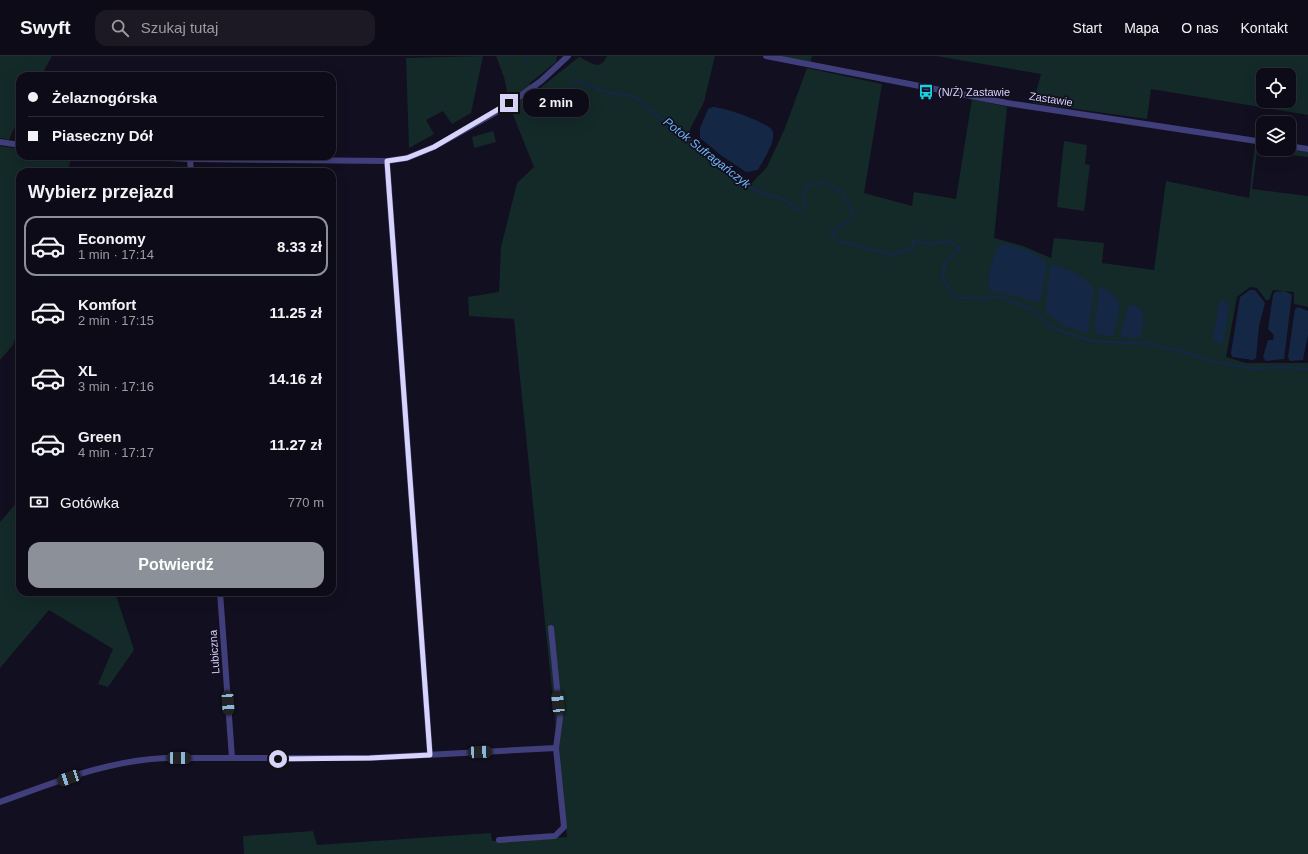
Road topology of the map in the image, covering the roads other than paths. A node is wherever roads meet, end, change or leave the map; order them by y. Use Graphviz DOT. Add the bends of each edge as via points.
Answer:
graph roads {
  1 [pos="568,56"];
  2 [pos="766,56"];
  3 [pos="1256,141"];
  4 [pos="0,142"];
  5 [pos="16,144"];
  6 [pos="1296,147"];
  7 [pos="1308,149"];
  8 [pos="288,160"];
  9 [pos="387,161"];
  10 [pos="220,596"];
  11 [pos="551,628"];
  12 [pos="556,748"];
  13 [pos="430,755"];
  14 [pos="232,758"];
  15 [pos="0,802"];
  16 [pos="499,840"];
  1 -- 9 [label="street" via="541,81 502,109 434,147 407,158"];
  2 -- 3 [label="street, Zastawie" via="1007,103"];
  4 -- 5 [label="street"];
  6 -- 7 [label="street"];
  8 -- 9 [label="street"];
  9 -- 13 [label="street"];
  10 -- 14 [label="street, Lubiczna"];
  11 -- 12 [label="street" via="560,718"];
  12 -- 13 [label="street"];
  12 -- 16 [label="street" via="564,828 555,836"];
  13 -- 14 [label="street" via="364,759"];
  14 -- 15 [label="street" via="166,758 123,762"];
}
